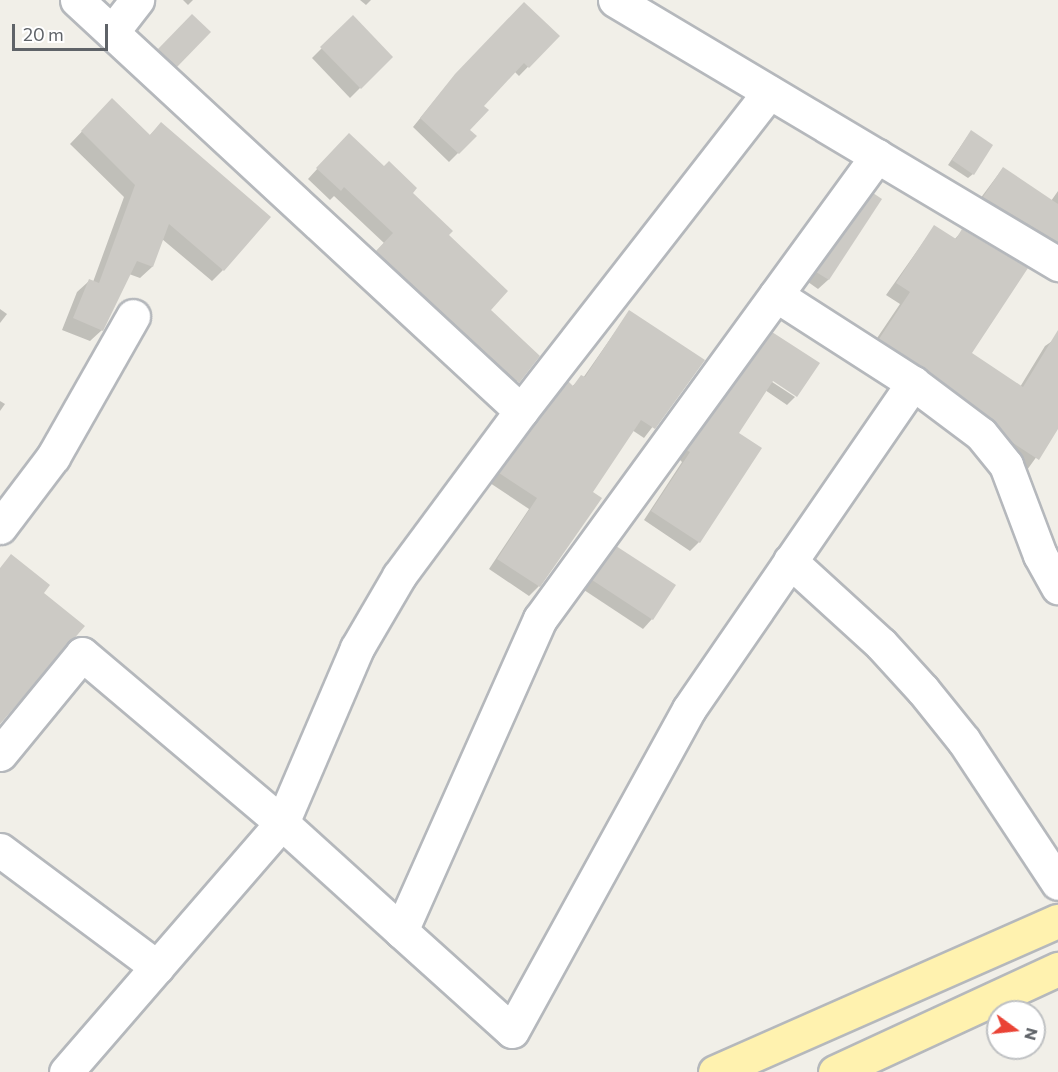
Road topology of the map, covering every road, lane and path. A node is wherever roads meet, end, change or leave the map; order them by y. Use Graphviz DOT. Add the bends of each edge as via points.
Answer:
graph roads {
  1 [pos="77,0"];
  2 [pos="137,0"];
  3 [pos="615,0"];
  4 [pos="112,32"];
  5 [pos="769,92"];
  6 [pos="877,156"];
  7 [pos="1058,264"];
  8 [pos="776,295"];
  9 [pos="134,316"];
  10 [pos="913,383"];
  11 [pos="520,411"];
  12 [pos="0,527"];
  13 [pos="790,561"];
  14 [pos="1058,587"];
  15 [pos="0,754"];
  16 [pos="282,823"];
  17 [pos="0,850"];
  18 [pos="1058,883"];
  19 [pos="1058,921"];
  20 [pos="401,931"];
  21 [pos="157,967"];
  22 [pos="1058,969"];
  23 [pos="66,1072"];
  24 [pos="715,1072"];
  25 [pos="835,1072"];
  1 -- 4 [label="street"];
  2 -- 4 [label="street"];
  3 -- 5 [label="street"];
  4 -- 11 [label="street"];
  5 -- 6 [label="street"];
  5 -- 11 [label="street"];
  6 -- 7 [label="street"];
  6 -- 8 [label="street"];
  8 -- 10 [label="street"];
  8 -- 20 [label="street" via="540,619"];
  9 -- 12 [label="street" via="54,457"];
  10 -- 13 [label="street"];
  10 -- 14 [label="street" via="981,434 1006,465 1040,555"];
  11 -- 16 [label="street" via="399,576 357,648"];
  13 -- 18 [label="street" via="881,644 923,690 964,741"];
  13 -- 20 [label="street" via="689,709 512,1031"];
  15 -- 16 [label="street" via="82,654"];
  16 -- 20 [label="street"];
  16 -- 21 [label="street"];
  17 -- 21 [label="street"];
  19 -- 24 [label="main road"];
  21 -- 23 [label="street"];
  22 -- 25 [label="main road"];
}
